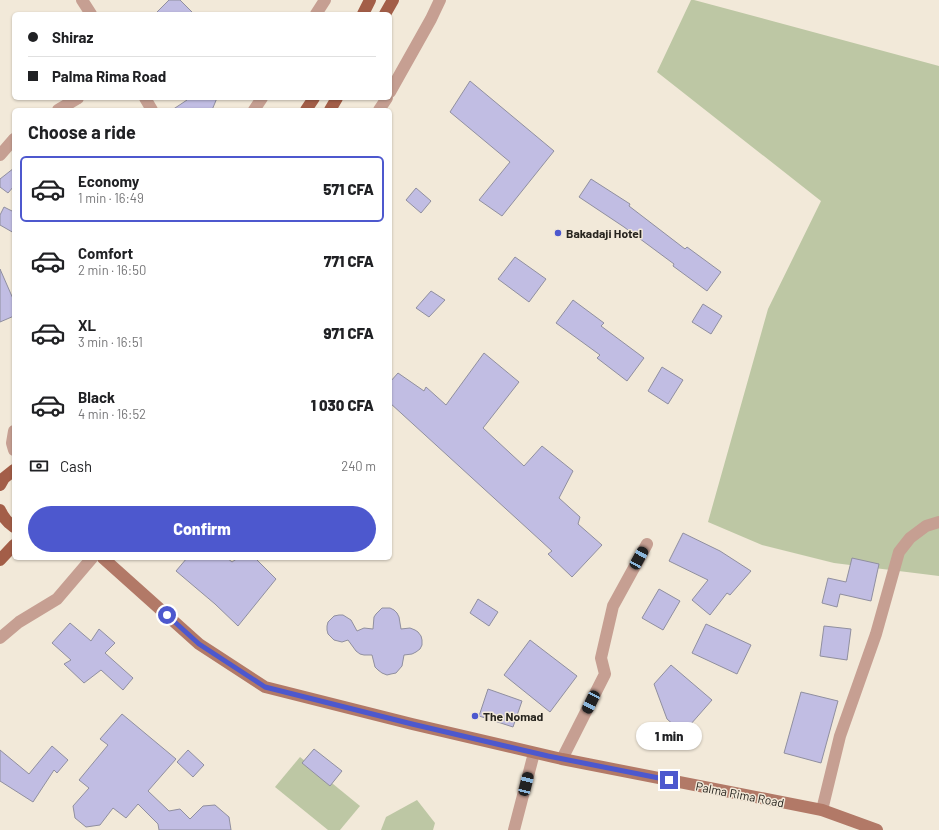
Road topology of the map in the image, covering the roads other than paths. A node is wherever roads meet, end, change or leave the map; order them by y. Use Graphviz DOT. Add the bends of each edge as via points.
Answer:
graph roads {
  1 [pos="82,0"];
  2 [pos="325,0"];
  3 [pos="370,0"];
  4 [pos="393,0"];
  5 [pos="440,0"];
  6 [pos="90,12"];
  7 [pos="317,12"];
  8 [pos="364,12"];
  9 [pos="386,12"];
  10 [pos="392,88"];
  11 [pos="75,100"];
  12 [pos="61,108"];
  13 [pos="12,141"];
  14 [pos="0,155"];
  15 [pos="12,471"];
  16 [pos="1,479"];
  17 [pos="0,510"];
  18 [pos="939,522"];
  19 [pos="12,525"];
  20 [pos="647,544"];
  21 [pos="12,547"];
  22 [pos="0,560"];
  23 [pos="90,560"];
  24 [pos="105,560"];
  25 [pos="0,638"];
  26 [pos="534,753"];
  27 [pos="562,760"];
  28 [pos="822,810"];
  29 [pos="514,830"];
  30 [pos="877,830"];
  1 -- 6 [label="street"];
  2 -- 7 [label="street"];
  3 -- 8 [label="main road"];
  4 -- 9 [label="main road"];
  5 -- 10 [label="street"];
  11 -- 12 [label="street"];
  13 -- 14 [label="street"];
  15 -- 16 [label="main road"];
  17 -- 19 [label="main road"];
  18 -- 28 [label="street" via="926,526 910,538 899,552 876,634 840,736"];
  20 -- 27 [label="street" via="613,606 601,658 605,674"];
  21 -- 22 [label="main road"];
  23 -- 25 [label="street" via="57,599 19,622"];
  24 -- 26 [label="street, Palma Rima Road" via="199,644 265,687"];
  26 -- 27 [label="street, Palma Rima Road"];
  26 -- 29 [label="street"];
  27 -- 28 [label="street, Palma Rima Road"];
  28 -- 30 [label="street, Palma Rima Road"];
}
